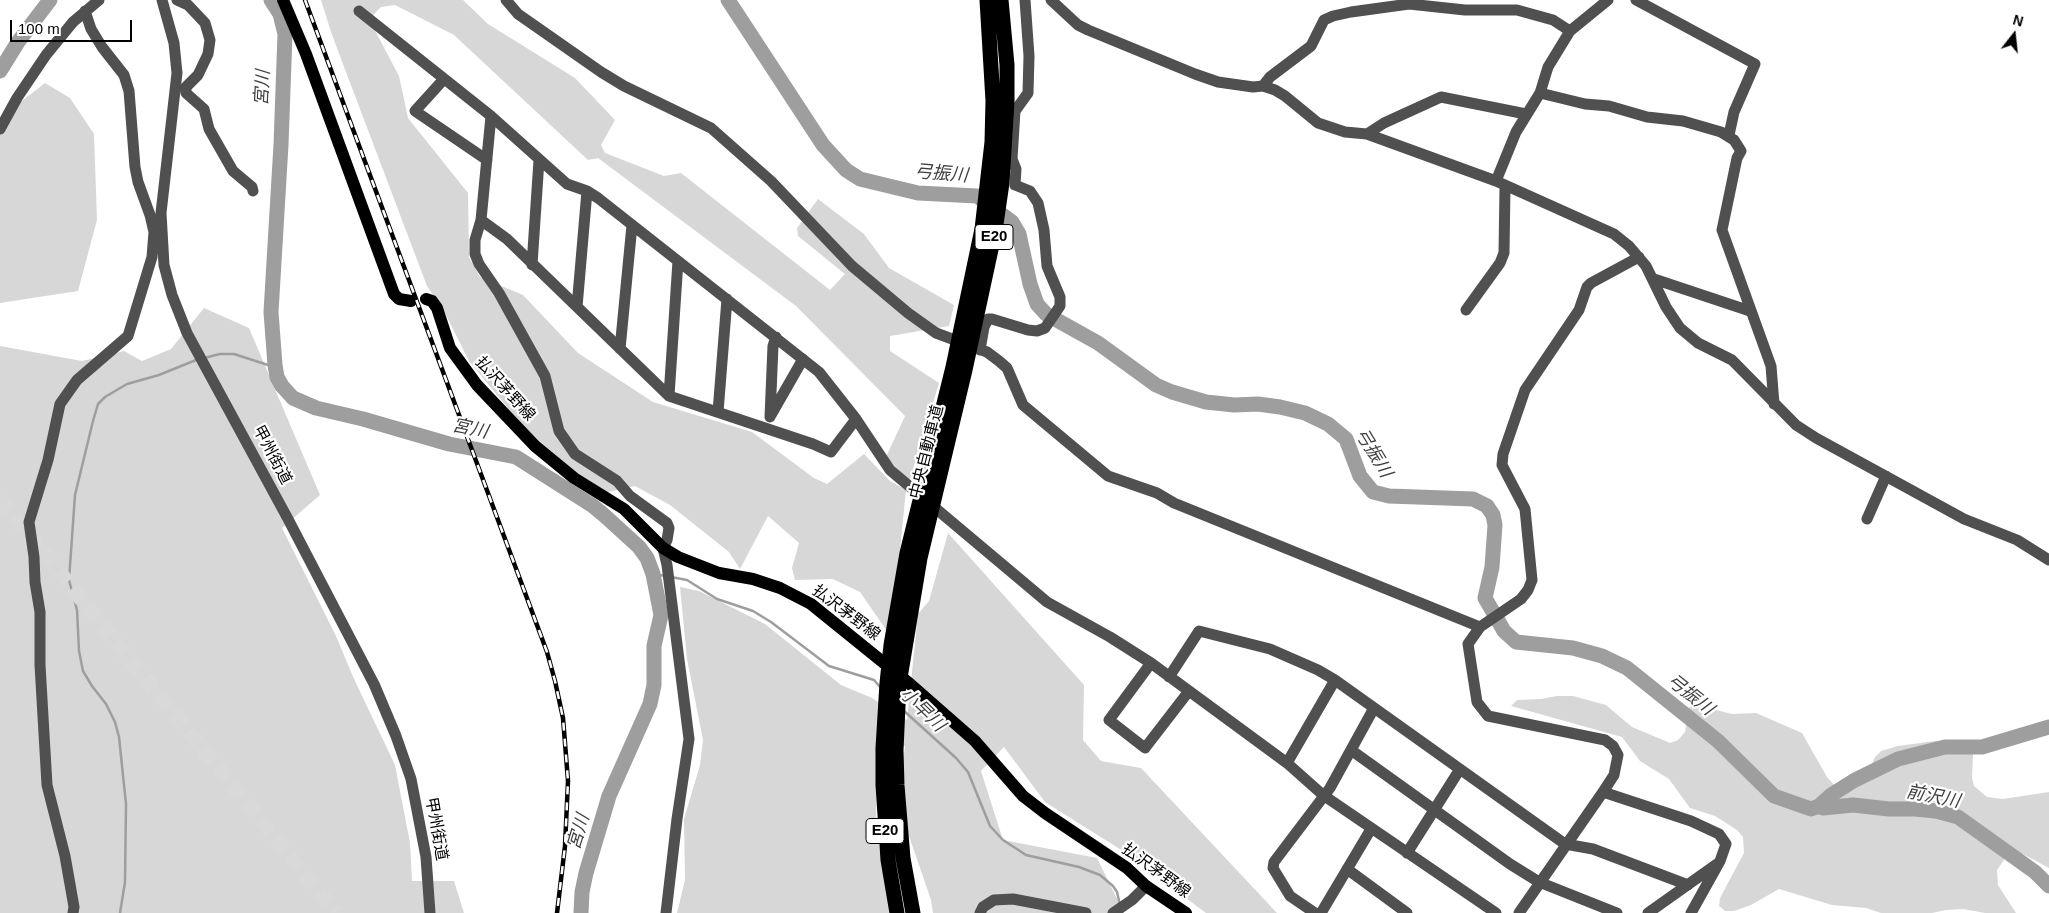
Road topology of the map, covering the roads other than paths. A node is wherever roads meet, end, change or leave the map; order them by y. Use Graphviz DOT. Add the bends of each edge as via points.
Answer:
graph roads {
  1 [pos="99,0"];
  2 [pos="162,0"];
  3 [pos="176,0"];
  4 [pos="283,0"];
  5 [pos="506,0"];
  6 [pos="987,0"];
  7 [pos="1001,0"];
  8 [pos="1026,0"];
  9 [pos="1051,0"];
  10 [pos="1608,0"];
  11 [pos="1636,0"];
  12 [pos="85,11"];
  13 [pos="358,12"];
  14 [pos="1570,31"];
  15 [pos="444,79"];
  16 [pos="1263,86"];
  17 [pos="1540,93"];
  18 [pos="1000,101"];
  19 [pos="1526,114"];
  20 [pos="491,116"];
  21 [pos="0,129"];
  22 [pos="1367,134"];
  23 [pos="1729,135"];
  24 [pos="487,160"];
  25 [pos="539,160"];
  26 [pos="1500,184"];
  27 [pos="253,191"];
  28 [pos="587,191"];
  29 [pos="156,214"];
  30 [pos="481,220"];
  31 [pos="632,225"];
  32 [pos="1639,256"];
  33 [pos="678,261"];
  34 [pos="532,265"];
  35 [pos="1654,280"];
  36 [pos="426,299"];
  37 [pos="727,299"];
  38 [pos="411,301"];
  39 [pos="577,307"];
  40 [pos="1466,310"];
  41 [pos="1750,311"];
  42 [pos="776,337"];
  43 [pos="620,349"];
  44 [pos="980,350"];
  45 [pos="803,359"];
  46 [pos="669,396"];
  47 [pos="1774,404"];
  48 [pos="718,412"];
  49 [pos="770,417"];
  50 [pos="856,419"];
  51 [pos="767,429"];
  52 [pos="1886,476"];
  53 [pos="1867,519"];
  54 [pos="662,548"];
  55 [pos="2049,560"];
  56 [pos="1480,628"];
  57 [pos="1151,663"];
  58 [pos="1169,677"];
  59 [pos="1334,680"];
  60 [pos="1188,691"];
  61 [pos="1374,708"];
  62 [pos="889,749"];
  63 [pos="1351,750"];
  64 [pos="1287,763"];
  65 [pos="1460,770"];
  66 [pos="1603,792"];
  67 [pos="1323,795"];
  68 [pos="1434,810"];
  69 [pos="1371,829"];
  70 [pos="1565,844"];
  71 [pos="1407,853"];
  72 [pos="1720,861"];
  73 [pos="1346,870"];
  74 [pos="1539,882"];
  75 [pos="1688,884"];
  76 [pos="1146,886"];
  77 [pos="1478,908"];
  78 [pos="1119,909"];
  79 [pos="73,913"];
  80 [pos="430,913"];
  81 [pos="666,913"];
  82 [pos="897,913"];
  83 [pos="913,913"];
  84 [pos="980,913"];
  85 [pos="1086,913"];
  86 [pos="1186,913"];
  87 [pos="1315,913"];
  88 [pos="1321,913"];
  89 [pos="1406,913"];
  90 [pos="1496,913"];
  91 [pos="1519,913"];
  92 [pos="1617,913"];
  93 [pos="1648,913"];
  94 [pos="1691,913"];
  1 -- 12 [label="street"];
  2 -- 29 [label="street, 甲州街道" via="174,43 177,72"];
  3 -- 27 [label="street" via="188,5 205,23 210,40 208,54 198,75 186,87 186,92 204,109 209,129 232,171"];
  4 -- 38 [label="main road" via="394,294 399,299"];
  5 -- 44 [label="street" via="518,14 601,72 711,128 771,181 852,266 908,313 936,333"];
  6 -- 18 [label="highway, 中央自動車道 / E20"];
  7 -- 18 [label="highway, 中央自動車道 / E20" via="1007,64"];
  8 -- 44 [label="street" via="1028,93 1015,111 1012,159 1016,169 1015,185 1030,191 1038,203 1044,230 1046,266 1060,297 1060,306 1045,328 1037,331 988,319"];
  9 -- 16 [label="street" via="1078,25 1195,74 1218,82"];
  10 -- 14 [label="street"];
  11 -- 23 [label="street" via="1755,64 1734,112"];
  12 -- 21 [label="street" via="46,55"];
  12 -- 29 [label="street" via="91,29 124,75 129,91 138,182"];
  13 -- 15 [label="street"];
  14 -- 16 [label="street" via="1553,20 1516,10 1465,10 1409,4 1351,12 1324,20 1311,46"];
  14 -- 17 [label="street" via="1548,67"];
  15 -- 20 [label="street"];
  15 -- 24 [label="street" via="416,111"];
  16 -- 22 [label="street" via="1285,96 1318,123 1345,132"];
  17 -- 19 [label="street"];
  17 -- 23 [label="street" via="1647,117 1683,121"];
  18 -- 62 [label="highway, 中央自動車道 / E20" via="959,368 909,544 899,684"];
  19 -- 22 [label="street" via="1441,97"];
  19 -- 26 [label="street" via="1516,132"];
  20 -- 24 [label="street"];
  20 -- 25 [label="street"];
  22 -- 26 [label="street"];
  23 -- 41 [label="street" via="1741,151 1722,230"];
  24 -- 30 [label="street"];
  25 -- 28 [label="street" via="567,184"];
  25 -- 34 [label="street"];
  26 -- 32 [label="street" via="1614,234"];
  26 -- 40 [label="street" via="1504,253"];
  28 -- 31 [label="street"];
  28 -- 39 [label="street"];
  29 -- 79 [label="street" via="152,257 128,336 77,380 60,404 48,460 29,522 40,612 47,785 65,856"];
  29 -- 80 [label="street, 甲州街道" via="164,265 187,333 374,684 396,736 418,812 426,857"];
  30 -- 34 [label="street" via="507,239"];
  30 -- 54 [label="street" via="475,254 546,376 558,431 575,454 617,481 630,496 667,523 667,540"];
  31 -- 33 [label="street"];
  31 -- 43 [label="street"];
  32 -- 35 [label="street"];
  32 -- 56 [label="street" via="1587,287 1579,310 1525,390 1502,465 1525,509 1532,580 1522,600"];
  33 -- 37 [label="street"];
  33 -- 46 [label="street"];
  34 -- 39 [label="street"];
  35 -- 41 [label="street"];
  35 -- 47 [label="street" via="1680,328 1698,343 1732,360"];
  36 -- 54 [label="main road, 払沢茅野線" via="437,308 450,348 462,367 503,414 574,478 624,509"];
  37 -- 42 [label="street"];
  37 -- 48 [label="street"];
  39 -- 43 [label="street"];
  41 -- 47 [label="street" via="1770,366"];
  42 -- 45 [label="street"];
  42 -- 49 [label="street"];
  43 -- 46 [label="street"];
  44 -- 56 [label="street" via="1007,368 1023,405 1108,476 1157,493 1184,507"];
  45 -- 49 [label="street"];
  45 -- 50 [label="street" via="819,372"];
  46 -- 48 [label="street"];
  47 -- 52 [label="street" via="1816,438"];
  48 -- 51 [label="street"];
  49 -- 51 [label="street"];
  50 -- 51 [label="street" via="831,452"];
  50 -- 57 [label="street" via="890,470 1047,602"];
  52 -- 53 [label="street"];
  52 -- 55 [label="street" via="1964,519 2018,540"];
  54 -- 76 [label="main road, 払沢茅野線" via="718,573 780,588 811,604 975,741 1022,796 1127,868"];
  54 -- 81 [label="street" via="689,739"];
  56 -- 66 [label="street" via="1468,644 1477,702 1482,710 1496,719 1605,740 1618,754 1614,775"];
  57 -- 58 [label="street"];
  57 -- 60 [label="street" via="1109,720 1145,748"];
  58 -- 59 [label="street" via="1200,631 1270,649"];
  58 -- 60 [label="street"];
  59 -- 61 [label="street"];
  59 -- 64 [label="street"];
  60 -- 64 [label="street"];
  61 -- 63 [label="street"];
  61 -- 65 [label="street"];
  62 -- 82 [label="highway, 中央自動車道 / E20" via="884,821"];
  62 -- 83 [label="highway, 中央自動車道 / E20"];
  63 -- 67 [label="street"];
  63 -- 68 [label="street"];
  64 -- 67 [label="street"];
  65 -- 68 [label="street"];
  65 -- 70 [label="street"];
  66 -- 70 [label="street"];
  66 -- 72 [label="street" via="1691,821 1719,834 1726,844"];
  67 -- 69 [label="street"];
  67 -- 87 [label="street" via="1274,862 1273,868 1290,896"];
  68 -- 71 [label="street"];
  68 -- 74 [label="street"];
  69 -- 71 [label="street"];
  69 -- 73 [label="street"];
  70 -- 74 [label="street"];
  70 -- 75 [label="street" via="1593,849"];
  71 -- 77 [label="street"];
  72 -- 75 [label="street"];
  72 -- 94 [label="street"];
  73 -- 88 [label="street"];
  73 -- 89 [label="street"];
  74 -- 91 [label="street"];
  74 -- 92 [label="street"];
  75 -- 93 [label="street"];
  76 -- 78 [label="street"];
  76 -- 86 [label="main road, 払沢茅野線"];
  77 -- 90 [label="street"];
  84 -- 85 [label="street" via="994,900 1013,899"];
}
